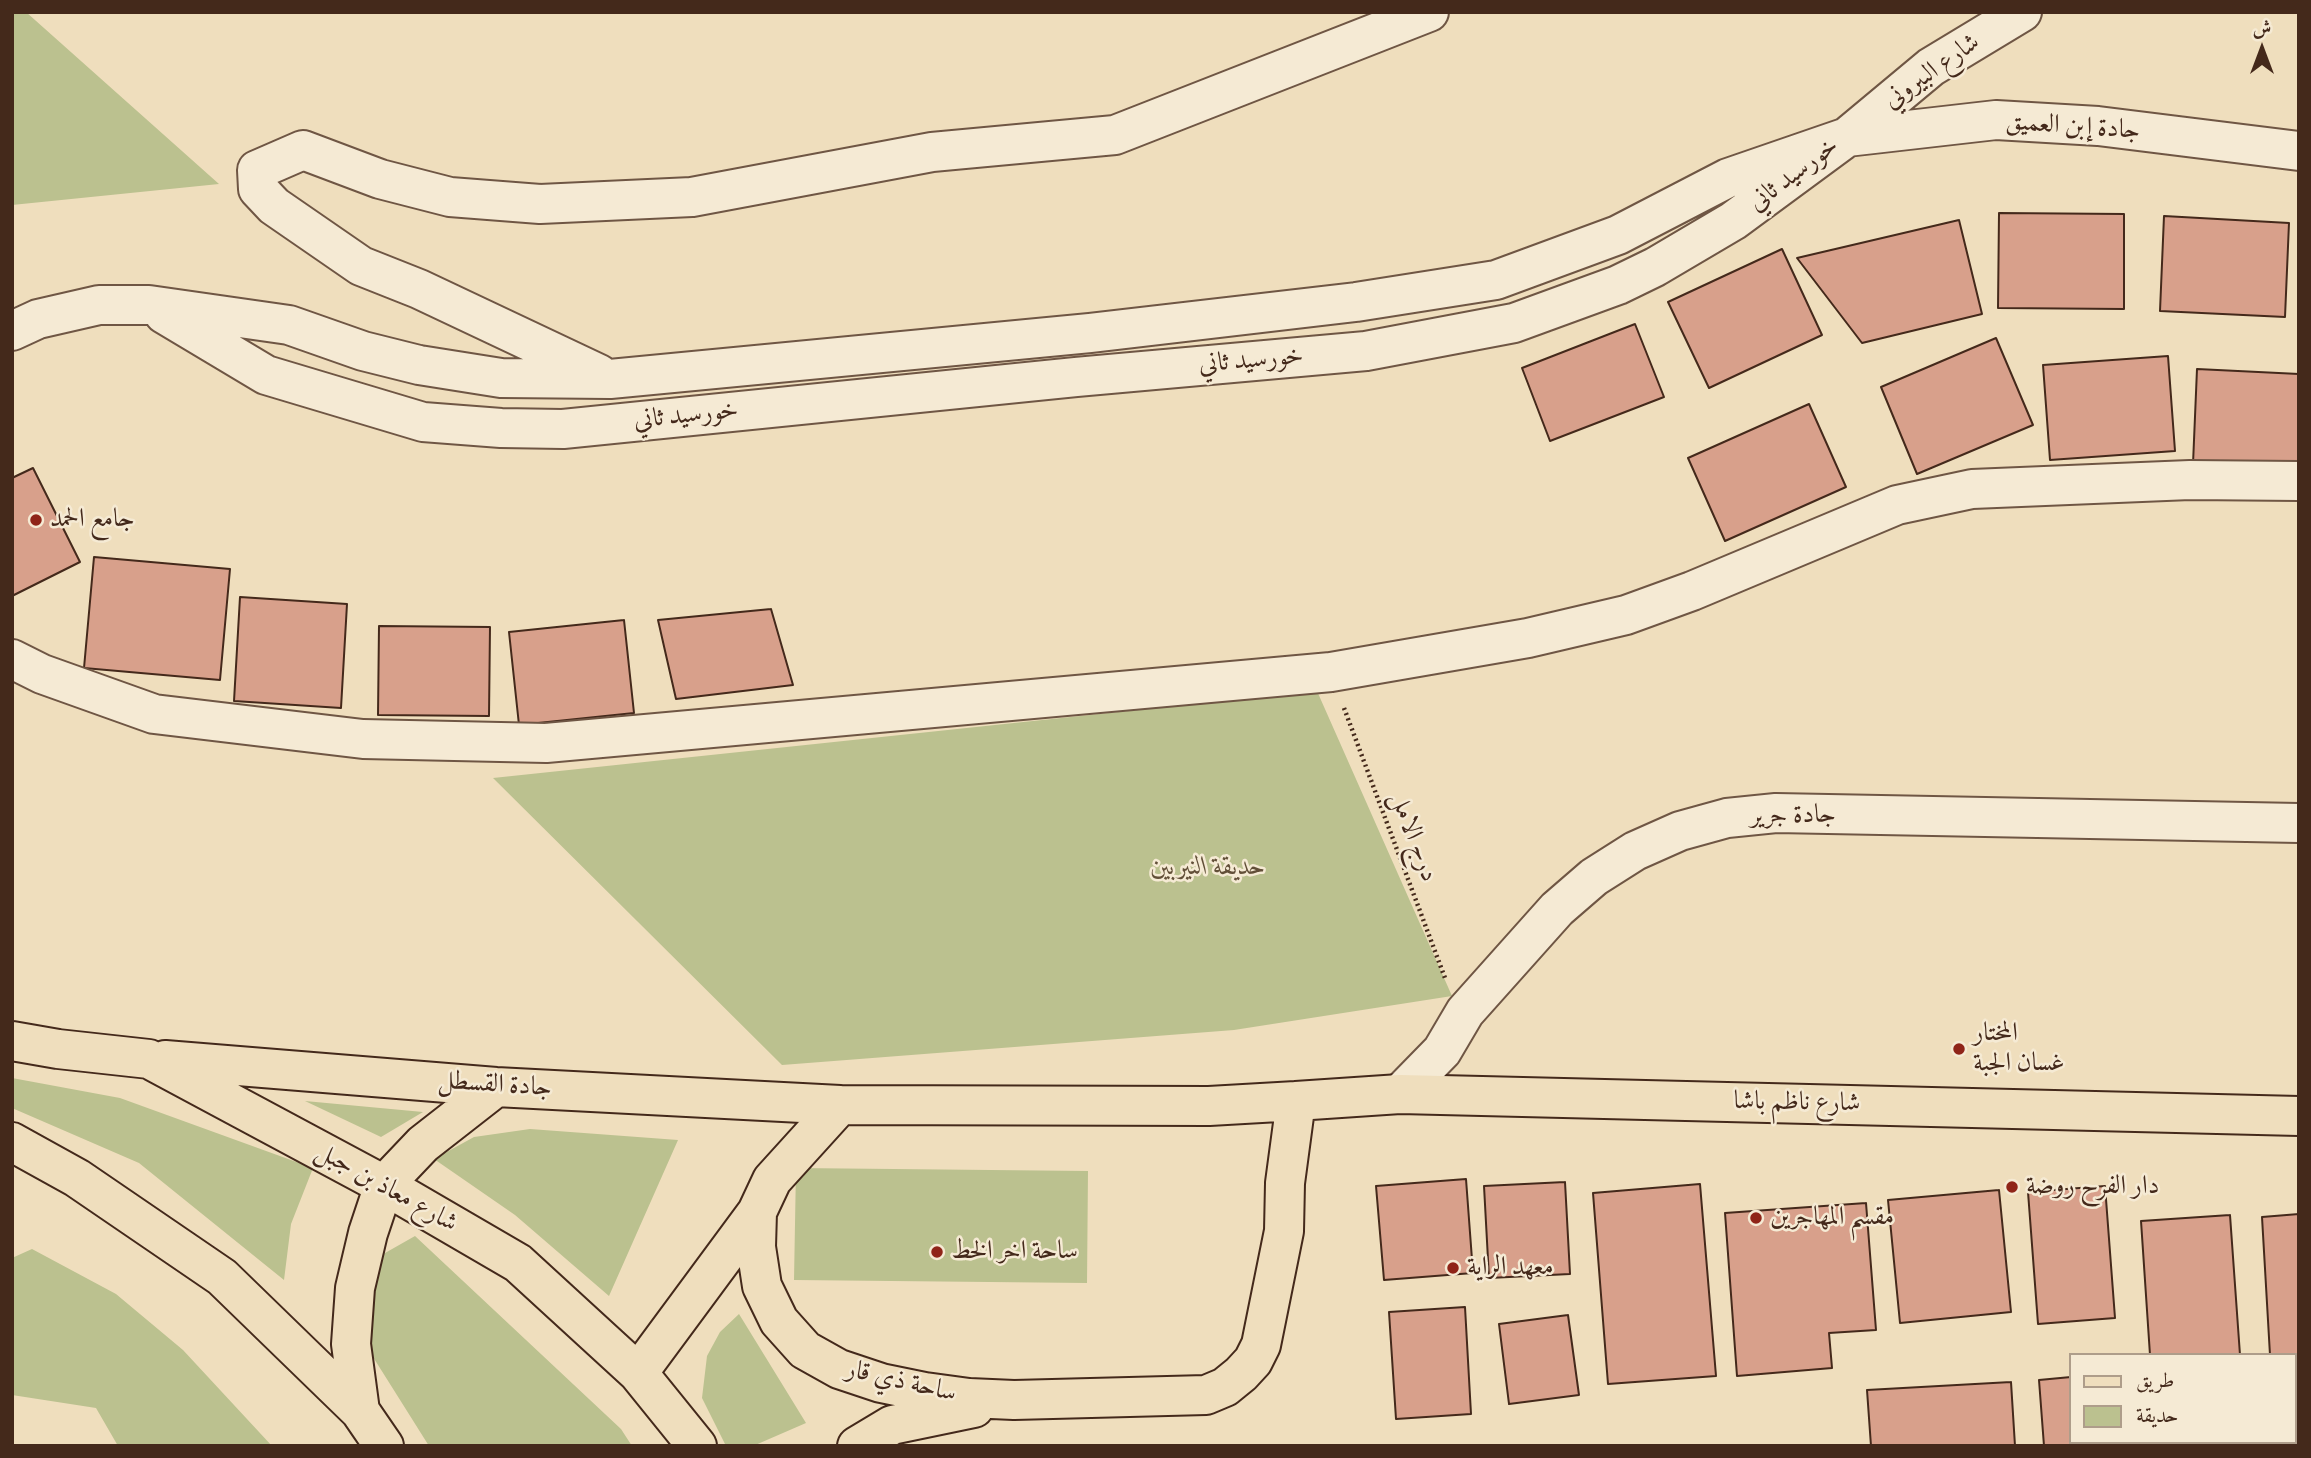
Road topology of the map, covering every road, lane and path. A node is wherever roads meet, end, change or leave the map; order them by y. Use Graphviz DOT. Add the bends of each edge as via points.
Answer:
graph roads {
  1 [pos="1429,12"];
  2 [pos="2022,12"];
  3 [pos="1847,137"];
  4 [pos="2299,151"];
  5 [pos="149,305"];
  6 [pos="12,331"];
  7 [pos="610,379"];
  8 [pos="2299,481"];
  9 [pos="12,659"];
  10 [pos="1331,672"];
  11 [pos="2299,823"];
  12 [pos="1465,1012"];
  13 [pos="12,1041"];
  14 [pos="149,1059"];
  15 [pos="496,1087"];
  16 [pos="1401,1094"];
  17 [pos="1296,1101"];
  18 [pos="841,1105"];
  19 [pos="2299,1116"];
  20 [pos="12,1142"];
  21 [pos="384,1185"];
  22 [pos="757,1212"];
  23 [pos="638,1373"];
  24 [pos="1014,1400"];
  25 [pos="360,1411"];
  26 [pos="384,1446"];
  27 [pos="697,1446"];
  28 [pos="857,1446"];
  1 -- 7 [label="street" via="1115,135 932,152 692,197 540,204 450,197 380,179 303,150 257,170 258,189 274,206 361,266"];
  2 -- 3 [label="street, شارع البيروني" via="1931,67"];
  3 -- 4 [label="street, جادة إبن العميق" via="1996,120 2098,126"];
  3 -- 5 [label="street, خورسيد ثاني" via="1732,221 1618,285 1514,323 1366,351 563,429 501,428 423,422 266,375"];
  3 -- 7 [label="street, خورسيد ثاني" via="1728,178 1618,235 1496,280 1356,302 1090,333"];
  5 -- 6 [label="street, خورسيد ثاني" via="99,306 37,319"];
  5 -- 7 [label="street, خورسيد ثاني" via="289,325 363,351 432,368 501,379"];
  8 -- 10 [label="street" via="2190,480 1972,489 1897,505 1626,615 1528,638"];
  9 -- 10 [label="street" via="154,714 363,739 546,743"];
  10 -- 12 [label="path, درج الامل" via="1452,996"];
  11 -- 12 [label="street, جادة جرير" via="1776,813 1727,818 1680,831 1635,851 1594,877 1557,909"];
  12 -- 16 [label="street, جادة جرير" via="1443,1051"];
  13 -- 14 [label="main road, شارع معاذ بن جبل"];
  14 -- 15 [label="main road, جادة القسطل"];
  14 -- 21 [label="main road, شارع معاذ بن جبل"];
  15 -- 18 [label="main road, جادة القسطل"];
  15 -- 21 [label="main road" via="423,1144"];
  16 -- 17 [label="main road, شارع ناظم باشا"];
  16 -- 19 [label="main road, شارع ناظم باشا"];
  17 -- 18 [label="main road" via="1209,1106"];
  17 -- 24 [label="main road, ساحة ذي قار" via="1284,1231 1264,1333 1257,1353 1241,1374 1206,1395"];
  18 -- 22 [label="main road, ساحة ذي قار" via="772,1180"];
  20 -- 25 [label="main road" via="77,1178 222,1277"];
  21 -- 23 [label="main road, شارع معاذ بن جبل" via="518,1263"];
  21 -- 25 [label="main road" via="355,1288 351,1344"];
  22 -- 23 [label="main road"];
  22 -- 24 [label="main road, ساحة ذي قار" via="755,1247 762,1286 779,1321 805,1350 839,1369 881,1383 970,1398"];
  23 -- 27 [label="main road, شارع معاذ بن جبل"];
  24 -- 28 [label="main road" via="892,1425"];
  25 -- 26 [label="main road"];
}
